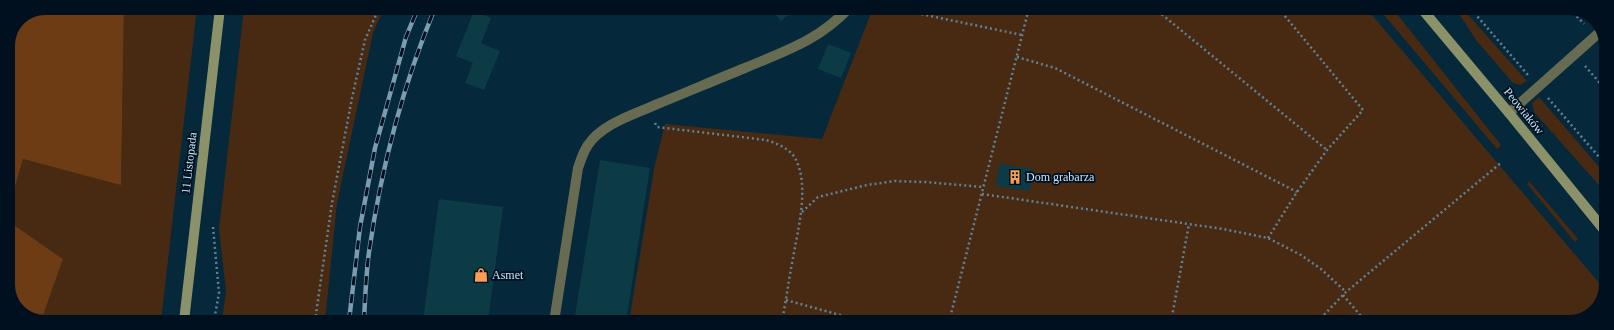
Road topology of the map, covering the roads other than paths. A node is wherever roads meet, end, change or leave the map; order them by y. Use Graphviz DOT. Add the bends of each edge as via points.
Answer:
graph roads {
  1 [pos="219,15"];
  2 [pos="841,15"];
  3 [pos="1427,15"];
  4 [pos="1597,35"];
  5 [pos="1509,113"];
  6 [pos="1599,224"];
  7 [pos="185,315"];
  8 [pos="555,315"];
  1 -- 7 [label="street, 11 Listopada"];
  2 -- 8 [label="street" via="822,32 791,50 649,108 604,130 588,145 578,168"];
  3 -- 5 [label="street, Peowiaków"];
  4 -- 5 [label="street"];
  5 -- 6 [label="street, Peowiaków"];
}
